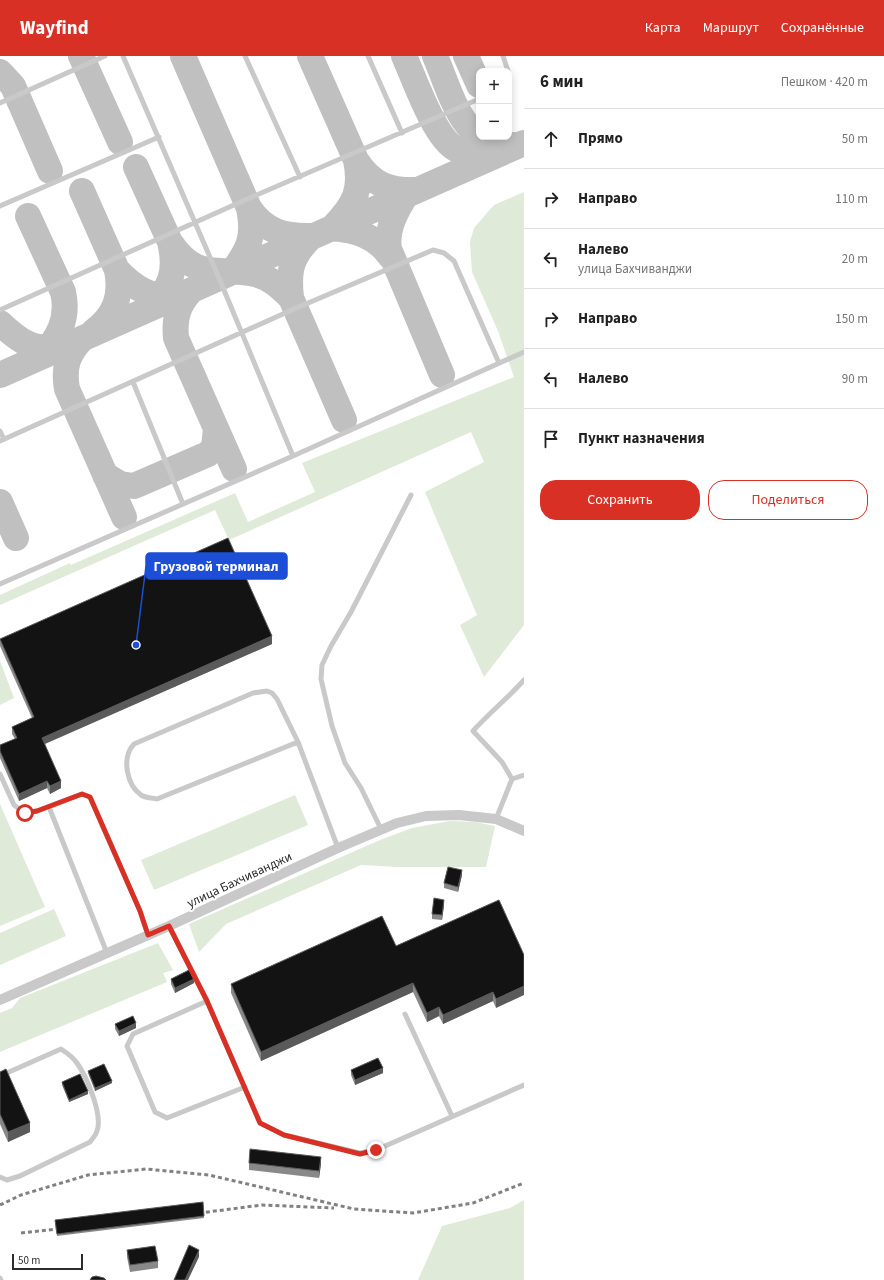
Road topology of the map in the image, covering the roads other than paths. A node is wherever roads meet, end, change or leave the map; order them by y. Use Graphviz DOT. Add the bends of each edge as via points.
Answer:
graph roads {
  1 [pos="105,56"];
  2 [pos="123,56"];
  3 [pos="245,56"];
  4 [pos="368,56"];
  5 [pos="503,56"];
  6 [pos="507,68"];
  7 [pos="476,100"];
  8 [pos="0,103"];
  9 [pos="402,133"];
  10 [pos="159,137"];
  11 [pos="300,177"];
  12 [pos="0,206"];
  13 [pos="196,223"];
  14 [pos="0,310"];
  15 [pos="242,333"];
  16 [pos="524,352"];
  17 [pos="498,363"];
  18 [pos="132,382"];
  19 [pos="0,431"];
  20 [pos="2,440"];
  21 [pos="293,456"];
  22 [pos="411,495"];
  23 [pos="183,504"];
  24 [pos="0,584"];
  25 [pos="524,680"];
  26 [pos="298,742"];
  27 [pos="0,774"];
  28 [pos="524,775"];
  29 [pos="512,779"];
  30 [pos="49,806"];
  31 [pos="496,819"];
  32 [pos="381,829"];
  33 [pos="524,831"];
  34 [pos="338,848"];
  35 [pos="169,926"];
  36 [pos="148,935"];
  37 [pos="107,953"];
  38 [pos="0,1000"];
  39 [pos="207,1001"];
  40 [pos="405,1014"];
  41 [pos="0,1076"];
  42 [pos="524,1085"];
  43 [pos="245,1087"];
  44 [pos="452,1116"];
  45 [pos="0,1177"];
  1 -- 8 [label="lane"];
  2 -- 10 [label="lane"];
  3 -- 11 [label="lane"];
  4 -- 9 [label="lane"];
  5 -- 6 [label="lane"];
  7 -- 9 [label="lane"];
  9 -- 11 [label="lane"];
  10 -- 12 [label="lane"];
  10 -- 13 [label="lane"];
  11 -- 13 [label="lane"];
  13 -- 14 [label="lane"];
  13 -- 15 [label="lane"];
  15 -- 17 [label="lane" via="427,251 439,250 451,256 454,261"];
  15 -- 18 [label="lane"];
  15 -- 21 [label="lane"];
  16 -- 17 [label="lane"];
  17 -- 21 [label="lane"];
  18 -- 20 [label="lane"];
  18 -- 23 [label="lane"];
  19 -- 20 [label="lane"];
  21 -- 23 [label="lane"];
  22 -- 32 [label="lane" via="322,665 321,679 344,763 361,788"];
  23 -- 24 [label="lane"];
  25 -- 29 [label="lane" via="473,731 502,762"];
  26 -- 26 [label="lane" via="277,699 272,693 261,691 134,744 128,750 126,769 135,789 141,795 157,799"];
  26 -- 34 [label="lane"];
  27 -- 30 [label="lane" via="14,805 19,810 25,813"];
  28 -- 29 [label="lane"];
  29 -- 31 [label="lane"];
  30 -- 36 [label="lane" via="82,794 90,797"];
  30 -- 37 [label="lane"];
  31 -- 32 [label="street, улица Бахчиванджи" via="459,815 426,816"];
  31 -- 33 [label="street, улица Бахчиванджи"];
  32 -- 34 [label="street, улица Бахчиванджи"];
  34 -- 35 [label="street, улица Бахчиванджи"];
  35 -- 36 [label="street, улица Бахчиванджи"];
  35 -- 39 [label="lane"];
  36 -- 37 [label="street, улица Бахчиванджи"];
  37 -- 38 [label="street, улица Бахчиванджи"];
  39 -- 43 [label="lane"];
  39 -- 43 [label="lane" via="133,1034 128,1046 155,1112 167,1118"];
  40 -- 44 [label="lane"];
  41 -- 45 [label="lane" via="61,1049 78,1064 96,1104 98,1119 97,1131 90,1142 20,1176 7,1180"];
  42 -- 44 [label="lane"];
  43 -- 44 [label="lane" via="260,1123 284,1135 360,1154 376,1150"];
}
